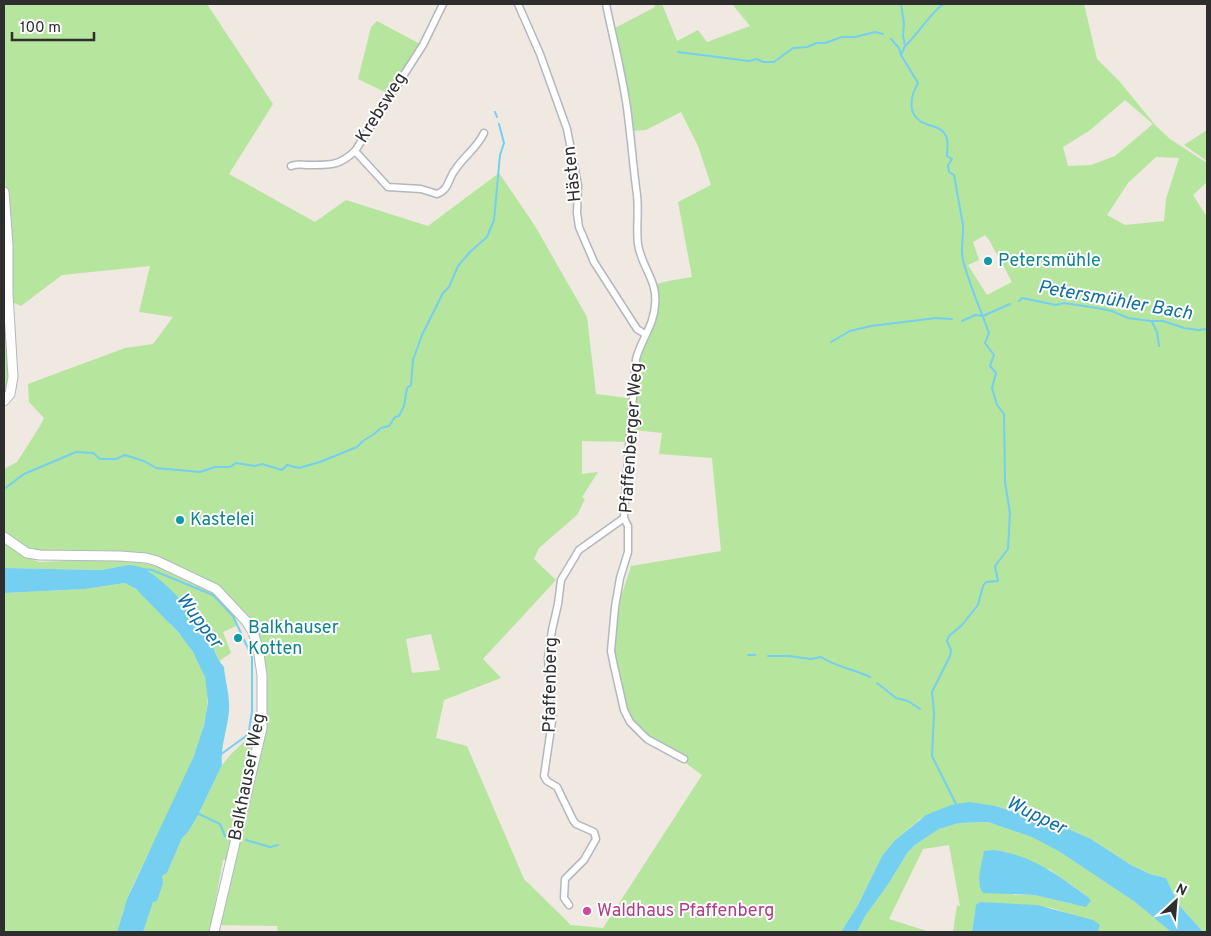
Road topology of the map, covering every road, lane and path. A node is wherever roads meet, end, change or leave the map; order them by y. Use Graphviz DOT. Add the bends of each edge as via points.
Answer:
graph roads {
  1 [pos="443,4"];
  2 [pos="518,4"];
  3 [pos="606,4"];
  4 [pos="484,133"];
  5 [pos="355,151"];
  6 [pos="291,166"];
  7 [pos="4,192"];
  8 [pos="645,334"];
  9 [pos="4,401"];
  10 [pos="624,518"];
  11 [pos="4,537"];
  12 [pos="684,759"];
  13 [pos="568,905"];
  14 [pos="214,932"];
  1 -- 5 [label="street, Krebsweg" via="423,45"];
  2 -- 8 [label="street, Hästen" via="567,129 578,185 579,228 594,262 636,327"];
  3 -- 8 [label="street, Pfaffenberger Weg" via="627,107 638,207 638,248 655,293 654,315"];
  4 -- 5 [label="street" via="475,148 453,171 446,187 436,194 421,189 388,187"];
  5 -- 6 [label="street, Krebsweg" via="337,164"];
  7 -- 9 [label="main road" via="14,377 10,394"];
  8 -- 10 [label="street, Pfaffenberger Weg" via="636,359"];
  10 -- 12 [label="street, Pfaffenberger Weg" via="628,526 628,552 618,586 611,651 624,710 630,722 647,739"];
  10 -- 13 [label="street, Pfaffenberg" via="582,547 574,557 561,580 550,644 552,721 544,776 557,787 572,820 596,835 584,860 565,879 564,898"];
  11 -- 14 [label="main road, Balkhauser Weg" via="27,553 120,556 157,561 216,589 241,614 253,632 262,675 262,728"];
}
